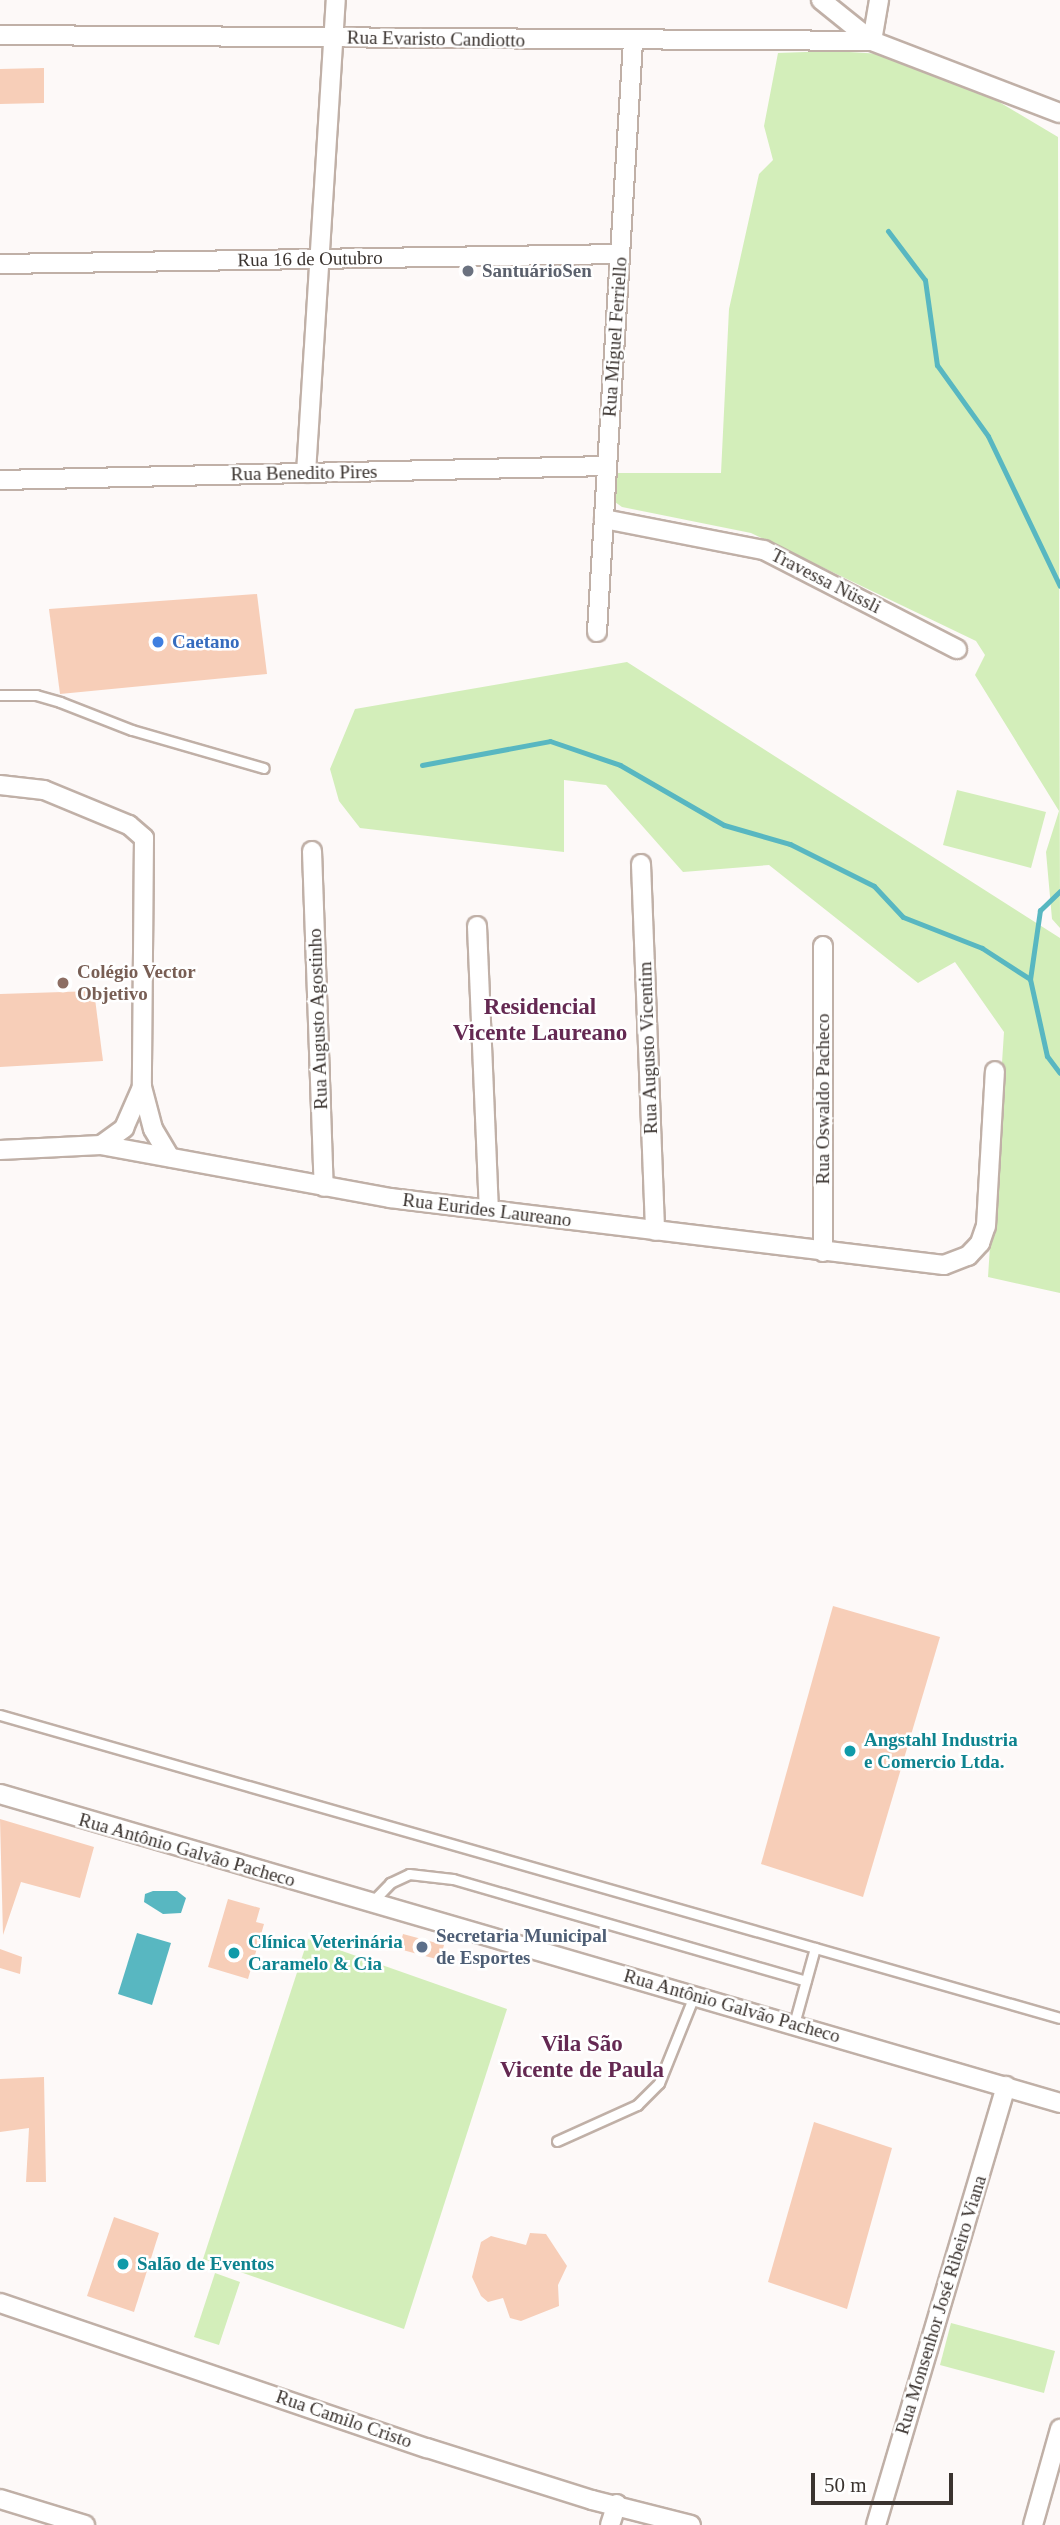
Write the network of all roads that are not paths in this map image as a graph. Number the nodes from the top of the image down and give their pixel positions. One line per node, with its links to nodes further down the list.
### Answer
1 (336, 0): 5 (street)
2 (821, 0): 6 (street)
3 (879, 0): 6 (street)
4 (0, 35): 5 (street, Rua Evaristo Candiotto)
5 (334, 37): 7 (street, Rua Evaristo Candiotto); 10 (street)
6 (872, 41): 7 (street, Rua Evaristo Candiotto); 8 (street)
7 (633, 42): 9 (street, Rua Miguel Ferriello)
8 (1060, 113)
9 (620, 254): 10 (street, Rua 16 de Outubro); 12 (street, Rua Miguel Ferriello)
10 (321, 259): 11 (street, Rua 16 de Outubro); 13 (street)
11 (0, 264)
12 (607, 466): 13 (street, Rua Benedito Pires); 15 (street, Rua Miguel Ferriello)
13 (306, 473): 14 (street, Rua Benedito Pires)
14 (0, 480)
15 (604, 520): 16 (street, Rua Miguel Ferriello); 17 (street, Travessa Nüssli)
16 (597, 632)
17 (957, 649)
18 (0, 695): 19 (lane)
19 (264, 768)
20 (0, 785): 26 (street)
21 (312, 851): 30 (street, Rua Augusto Agostinho)
22 (641, 864): 32 (street, Rua Augusto Vicentim)
23 (477, 926): 31 (street)
24 (823, 946): 33 (street, Rua Oswaldo Pacheco)
25 (995, 1070): 33 (street, Rua Eurides Laureano)
26 (142, 1087): 27 (street); 29 (street)
27 (101, 1145): 28 (street, Rua Eurides Laureano); 29 (street, Rua Eurides Laureano)
28 (0, 1150)
29 (170, 1157): 30 (street, Rua Eurides Laureano)
30 (324, 1188): 31 (street, Rua Eurides Laureano)
31 (489, 1209): 32 (street, Rua Eurides Laureano)
32 (655, 1231): 33 (street, Rua Eurides Laureano)
33 (823, 1252)
34 (0, 1715): 37 (lane)
35 (0, 1794): 36 (street, Rua Antônio Galvão Pacheco)
36 (371, 1903): 38 (lane); 39 (street, Rua Antônio Galvão Pacheco)
37 (815, 1948): 38 (lane); 40 (lane)
38 (806, 1981): 41 (lane)
39 (694, 1996): 41 (street, Rua Antônio Galvão Pacheco); 44 (lane)
40 (1060, 2018)
41 (793, 2024): 42 (street, Rua Antônio Galvão Pacheco)
42 (1006, 2085): 43 (street, Rua Antônio Galvão Pacheco); 52 (street, Rua Monsenhor José Ribeiro Viana)
43 (1060, 2103)
44 (557, 2141)
45 (0, 2303): 48 (street, Rua Camilo Cristo)
46 (1060, 2429): 53 (street)
47 (0, 2498): 49 (street)
48 (617, 2504): 50 (street); 51 (street, Rua Camilo Cristo)
49 (85, 2525)
50 (610, 2525)
51 (691, 2525)
52 (876, 2525)
53 (1032, 2525)

